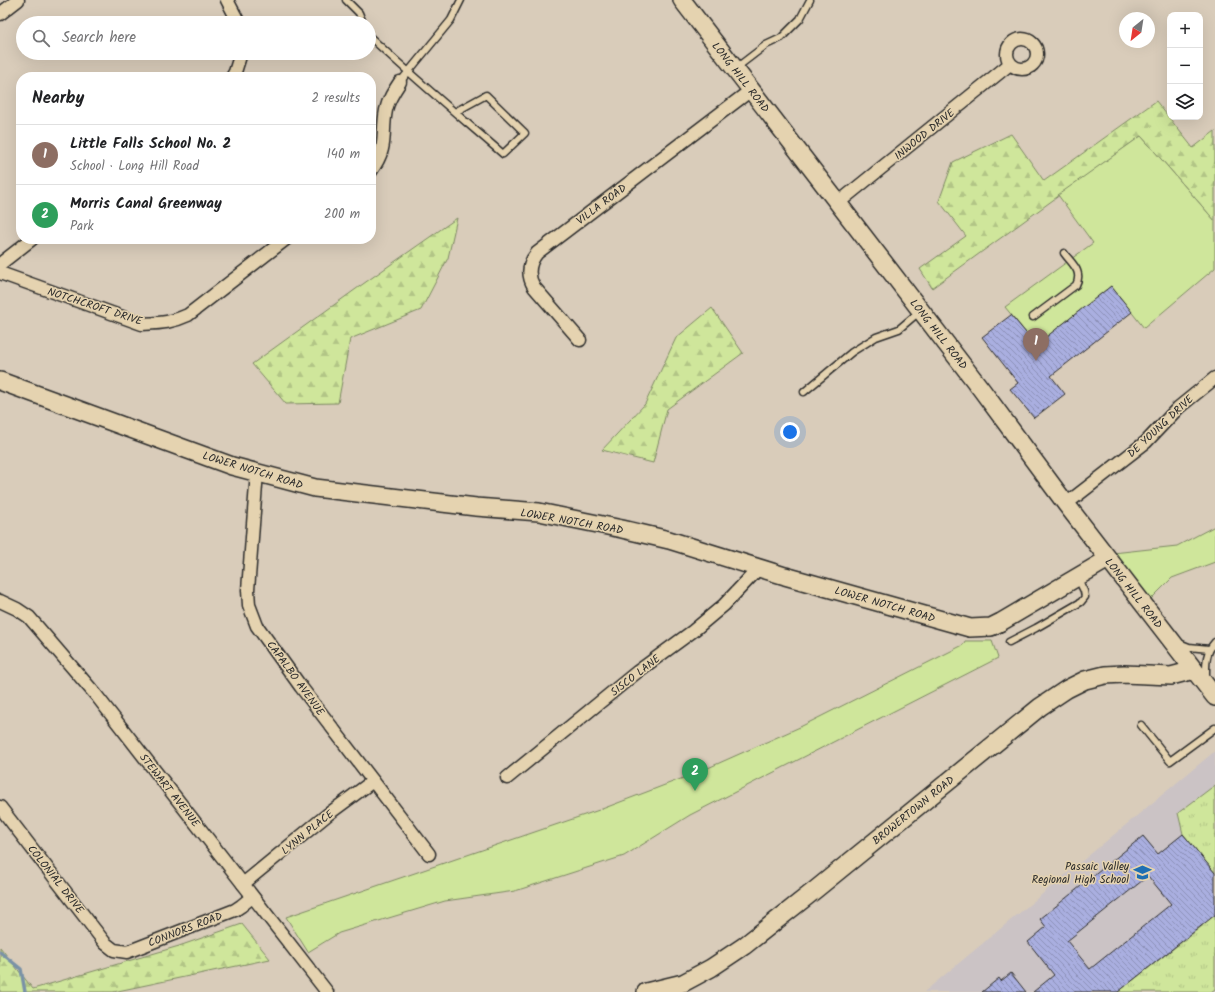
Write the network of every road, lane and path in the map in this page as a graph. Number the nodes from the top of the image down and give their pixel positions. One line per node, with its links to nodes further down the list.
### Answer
1 (18, 0): 7 (street)
2 (227, 0): 8 (street)
3 (346, 0): 9 (lane)
4 (461, 0): 15 (lane)
5 (682, 0): 13 (street, LONG HILL ROAD)
6 (810, 0): 13 (lane)
7 (0, 14)
8 (235, 16)
9 (360, 16)
10 (376, 42): 15 (lane)
11 (239, 60): 14 (street)
12 (1010, 64): 20 (street, INWOOD DRIVE)
13 (735, 69): 17 (street, LONG HILL ROAD)
14 (235, 72)
15 (408, 72): 16 (lane); 18 (lane)
16 (400, 82): 19 (street)
17 (751, 90): 20 (street, LONG HILL ROAD); 28 (street, VILLA ROAD)
18 (454, 112): 18 (lane)
19 (376, 164)
20 (838, 203): 26 (street, LONG HILL ROAD)
21 (26, 244): 24 (street)
22 (280, 244): 25 (street, NOTCHCROFT DRIVE)
23 (1064, 253): 27 (lane)
24 (0, 264)
25 (0, 274)
26 (921, 311): 31 (lane); 33 (street, LONG HILL ROAD)
27 (1033, 317)
28 (580, 340)
29 (1215, 378): 33 (street, DE YOUNG DRIVE)
30 (0, 381): 32 (street, LOWER NOTCH ROAD)
31 (804, 392)
32 (257, 472): 35 (street, LOWER NOTCH ROAD); 47 (street, CAPALBO AVENUE)
33 (1066, 504): 34 (street, LONG HILL ROAD)
34 (1108, 559): 36 (street, LOWER NOTCH ROAD); 38 (street, LONG HILL ROAD)
35 (759, 568): 36 (street, LOWER NOTCH ROAD); 46 (street, SISCO LANE)
36 (1077, 578): 39 (lane)
37 (0, 601): 50 (street, STEWART AVENUE)
38 (1172, 641): 41 (lane); 42 (street, LONG HILL ROAD)
39 (1009, 642)
40 (1215, 642): 41 (lane)
41 (1209, 649): 43 (lane)
42 (1194, 670): 43 (street, LONG HILL ROAD); 54 (street, BROWERTOWN ROAD)
43 (1210, 691)
44 (1141, 725): 45 (lane)
45 (1215, 728)
46 (507, 778)
47 (373, 781): 49 (street, CAPALBO AVENUE); 50 (street, LYNN PLACE)
48 (0, 807): 52 (street, COLONIAL DRIVE)
49 (429, 854)
50 (242, 884): 51 (street, STEWART AVENUE)
51 (252, 897): 52 (street, CONNORS ROAD); 53 (street, STEWART AVENUE)
52 (114, 950)
53 (327, 992)
54 (646, 992)

